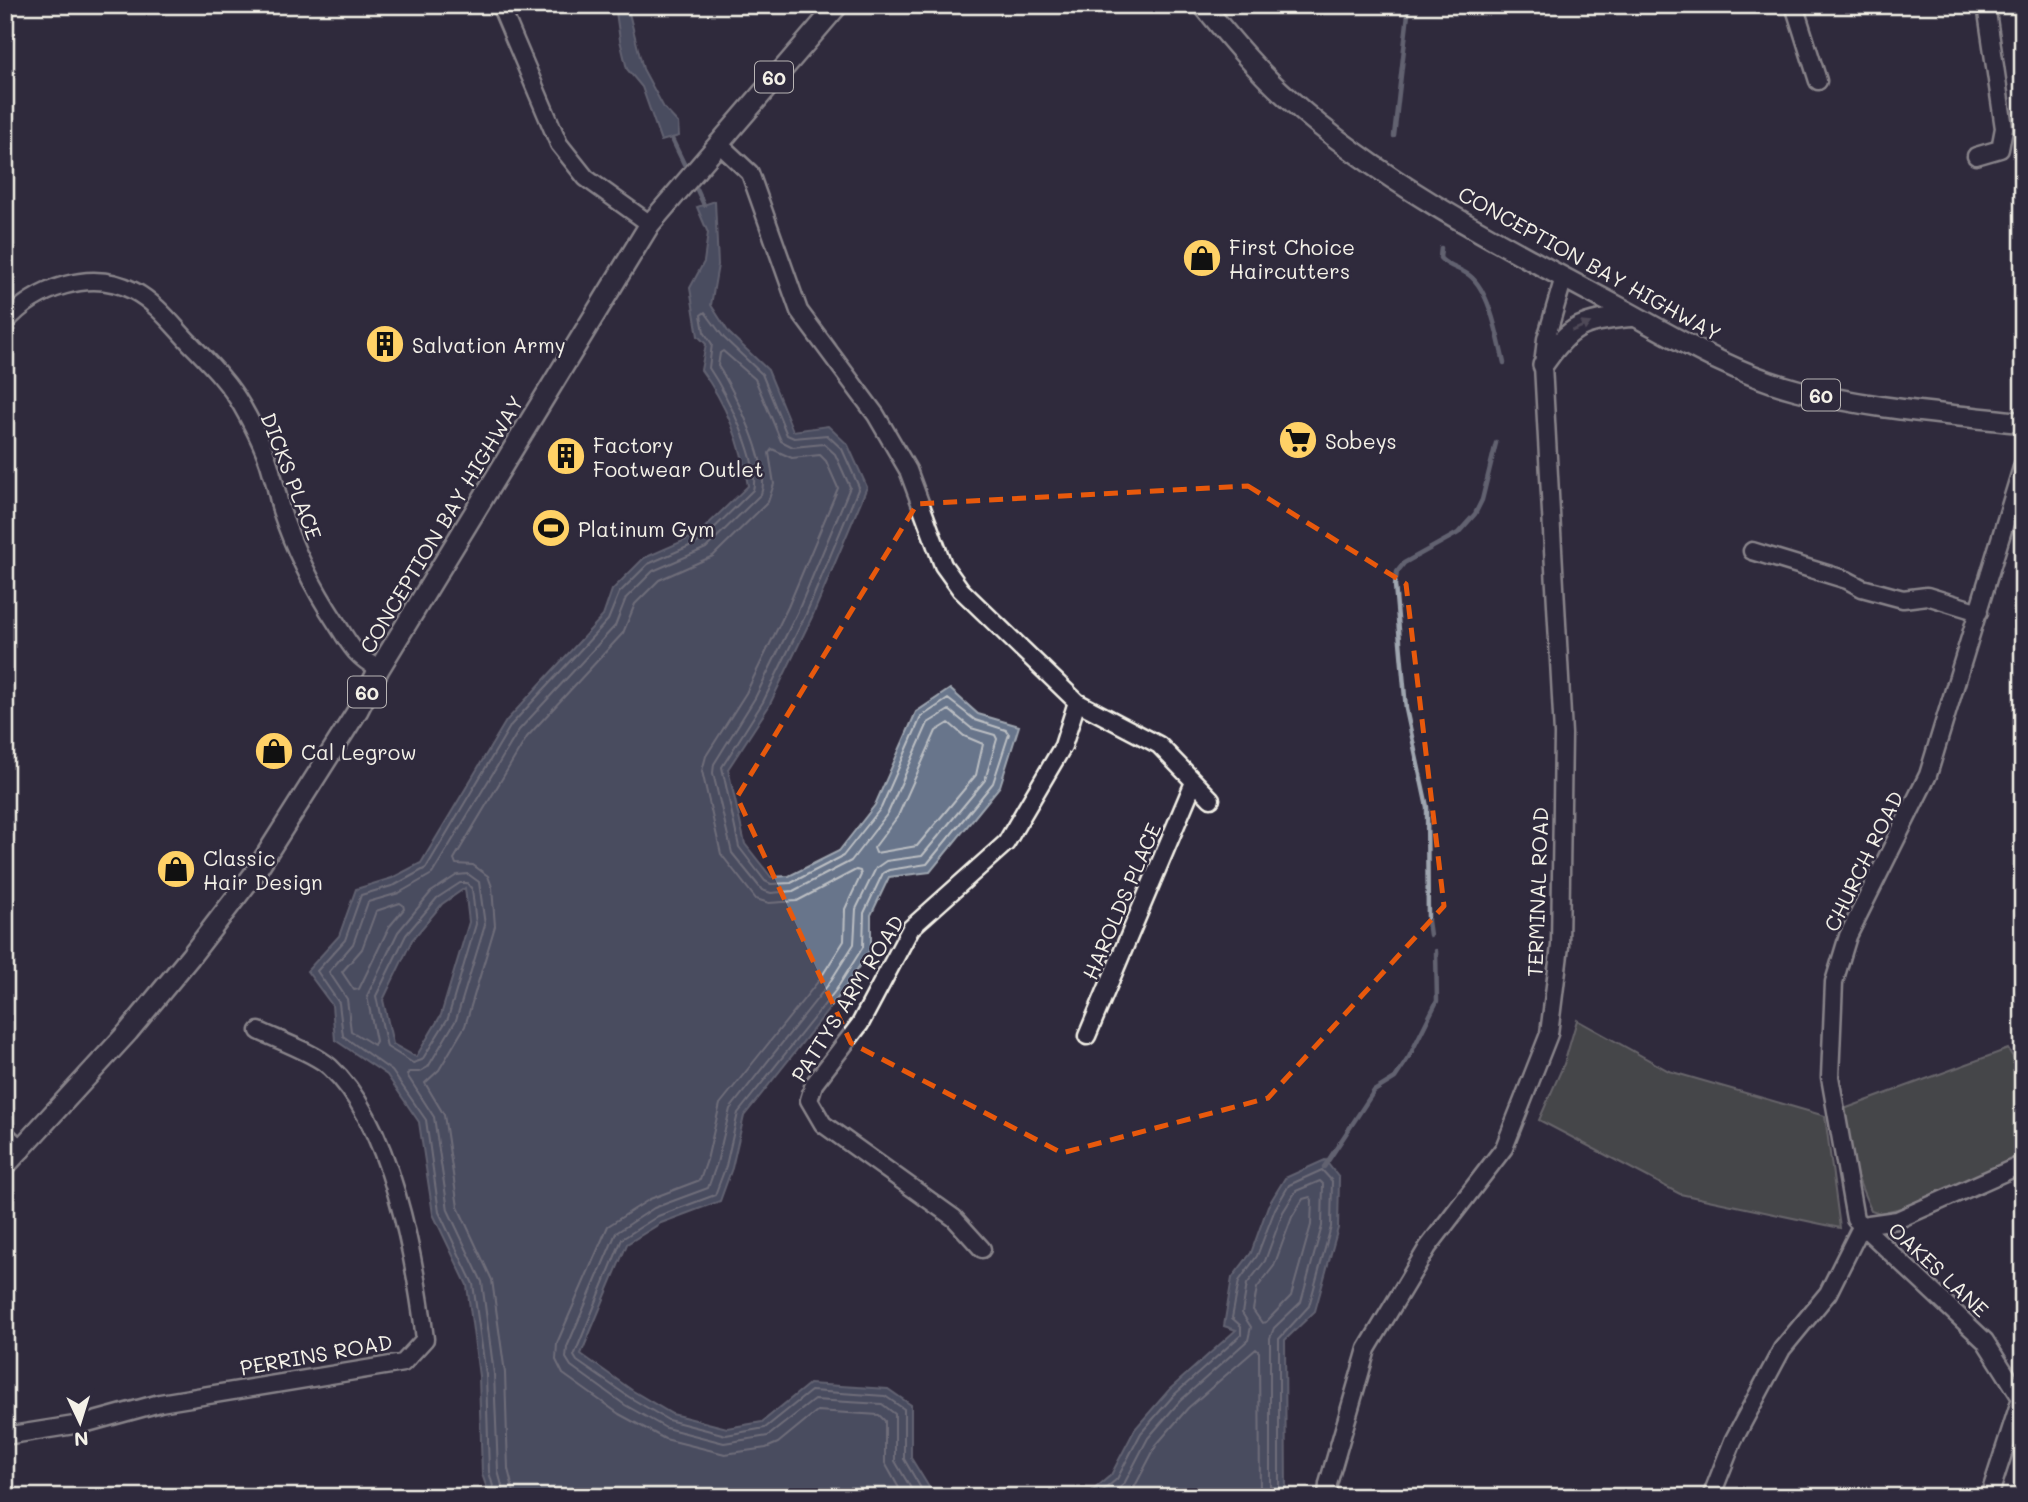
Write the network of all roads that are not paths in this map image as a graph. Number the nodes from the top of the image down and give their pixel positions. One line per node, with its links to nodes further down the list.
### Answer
1 (500, 5): 9 (street)
2 (838, 5): 7 (main road, CONCEPTION BAY HIGHWAY / 60)
3 (1203, 5): 10 (main road, CONCEPTION BAY HIGHWAY / 60)
4 (1794, 5): 6 (street)
5 (1986, 5): 8 (street)
6 (1818, 80)
7 (715, 146): 9 (main road, CONCEPTION BAY HIGHWAY / 60); 19 (street)
8 (1976, 156)
9 (650, 224): 18 (main road, CONCEPTION BAY HIGHWAY / 60)
10 (1564, 277): 11 (main road, CONCEPTION BAY HIGHWAY / 60); 13 (street, TERMINAL ROAD)
11 (1635, 316): 13 (main road, one-way to 11); 14 (main road, CONCEPTION BAY HIGHWAY / 60)
12 (5, 323): 18 (street, DICKS PLACE)
13 (1543, 365): 31 (street, TERMINAL ROAD)
14 (2023, 423)
15 (2023, 464): 17 (street, CHURCH ROAD)
16 (1752, 551): 17 (street)
17 (1979, 612): 28 (street, CHURCH ROAD)
18 (379, 669): 25 (main road, CONCEPTION BAY HIGHWAY / 60)
19 (1077, 702): 20 (street); 29 (street, PATTYS ARM ROAD)
20 (1194, 782): 21 (street); 23 (street, HAROLDS PLACE)
21 (1211, 799)
22 (259, 1031): 30 (street, PERRINS ROAD)
23 (1087, 1036)
24 (5, 1134): 25 (street)
25 (22, 1150): 27 (main road, CONCEPTION BAY HIGHWAY / 60)
26 (2023, 1164): 28 (street)
27 (5, 1166)
28 (1862, 1225): 32 (street); 33 (street, OAKES LANE)
29 (982, 1249)
30 (5, 1436)
31 (1327, 1497)
32 (1711, 1497)
33 (1989, 1497)

